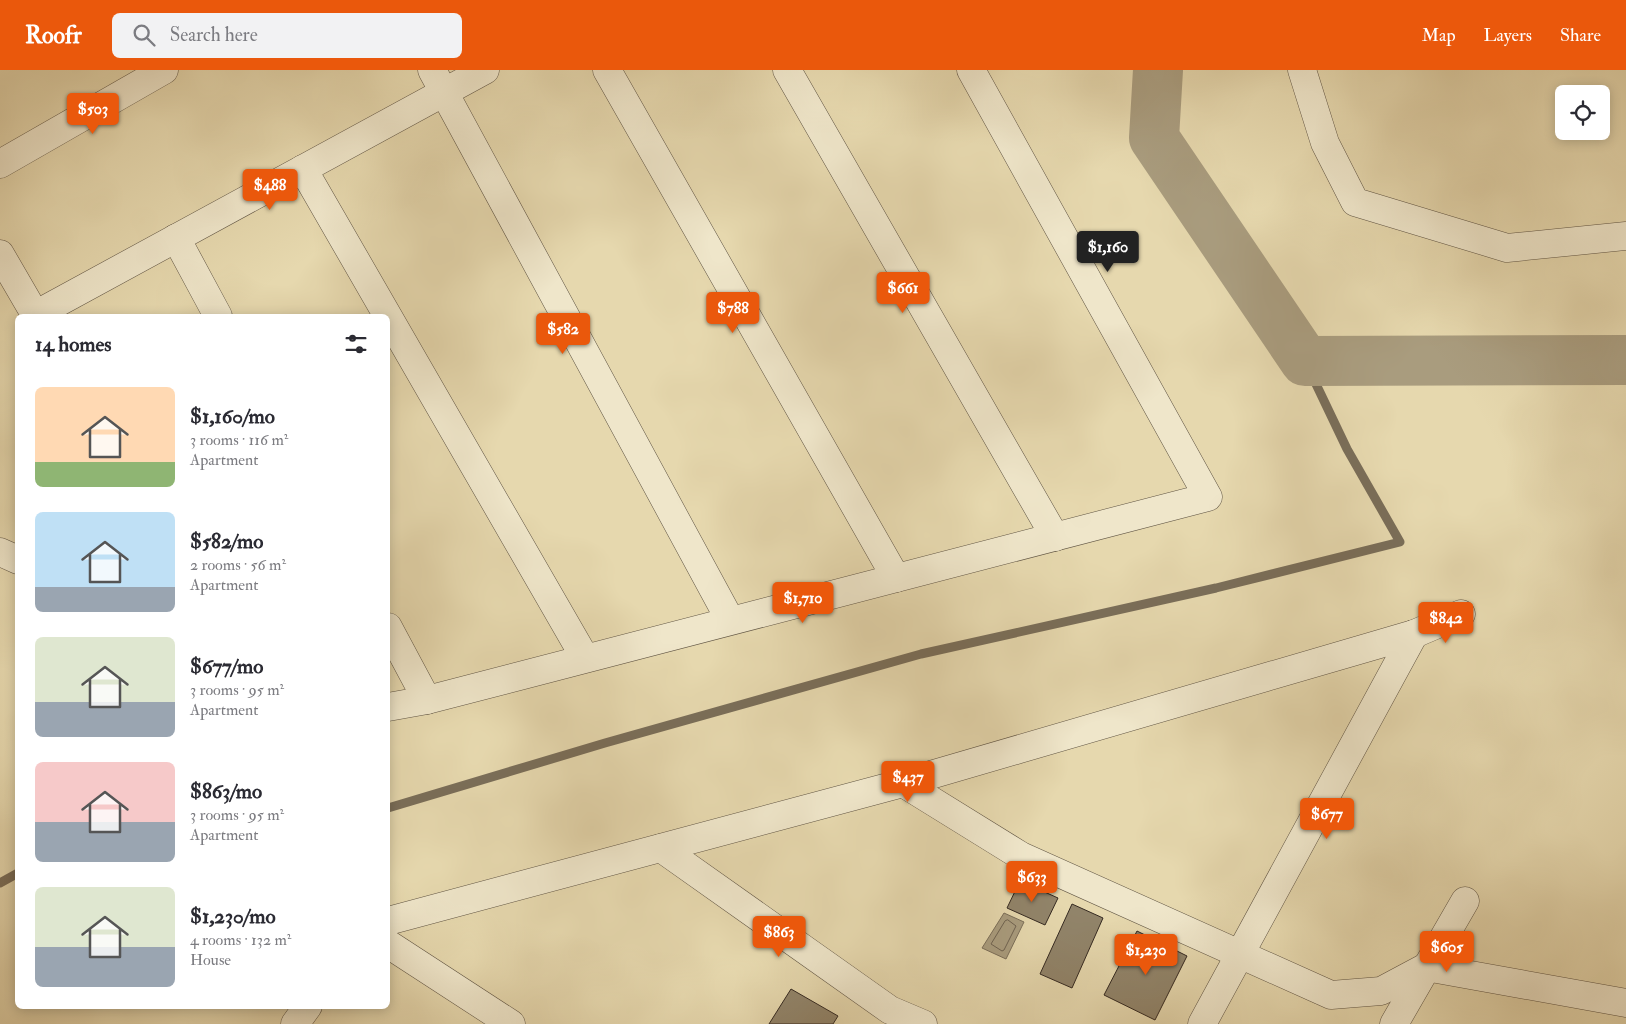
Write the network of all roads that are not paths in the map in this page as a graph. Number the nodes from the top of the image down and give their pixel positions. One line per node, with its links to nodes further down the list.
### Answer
1 (164, 70): 8 (street)
2 (485, 70): 7 (street)
3 (607, 70): 21 (street)
4 (787, 70): 18 (street)
5 (972, 70): 18 (street)
6 (1302, 70): 10 (street)
7 (438, 81): 9 (street); 23 (street)
8 (0, 164)
9 (303, 168): 11 (street); 16 (street)
10 (1626, 236)
11 (176, 238): 14 (street); 15 (street)
12 (0, 254): 13 (street)
13 (34, 314)
14 (37, 314)
15 (217, 314)
16 (387, 314)
17 (390, 319): 26 (street)
18 (1055, 537): 21 (street)
19 (0, 552): 20 (street)
20 (15, 559)
21 (896, 578): 23 (street)
22 (1461, 614): 25 (street)
23 (730, 620): 26 (street)
24 (390, 631): 27 (street)
25 (1414, 634): 29 (street); 34 (street)
26 (585, 658): 27 (street)
27 (427, 700): 28 (street)
28 (390, 707)
29 (903, 783): 30 (street); 34 (street)
30 (660, 848): 32 (street); 40 (street)
31 (1465, 901): 35 (street)
32 (390, 920)
33 (390, 945): 39 (street)
34 (1242, 954): 35 (street); 41 (street)
35 (1426, 967): 36 (street); 42 (street)
36 (1626, 1003)
37 (306, 1009): 38 (street)
38 (295, 1024)
39 (511, 1024)
40 (922, 1024)
41 (1202, 1024)
42 (1394, 1024)

